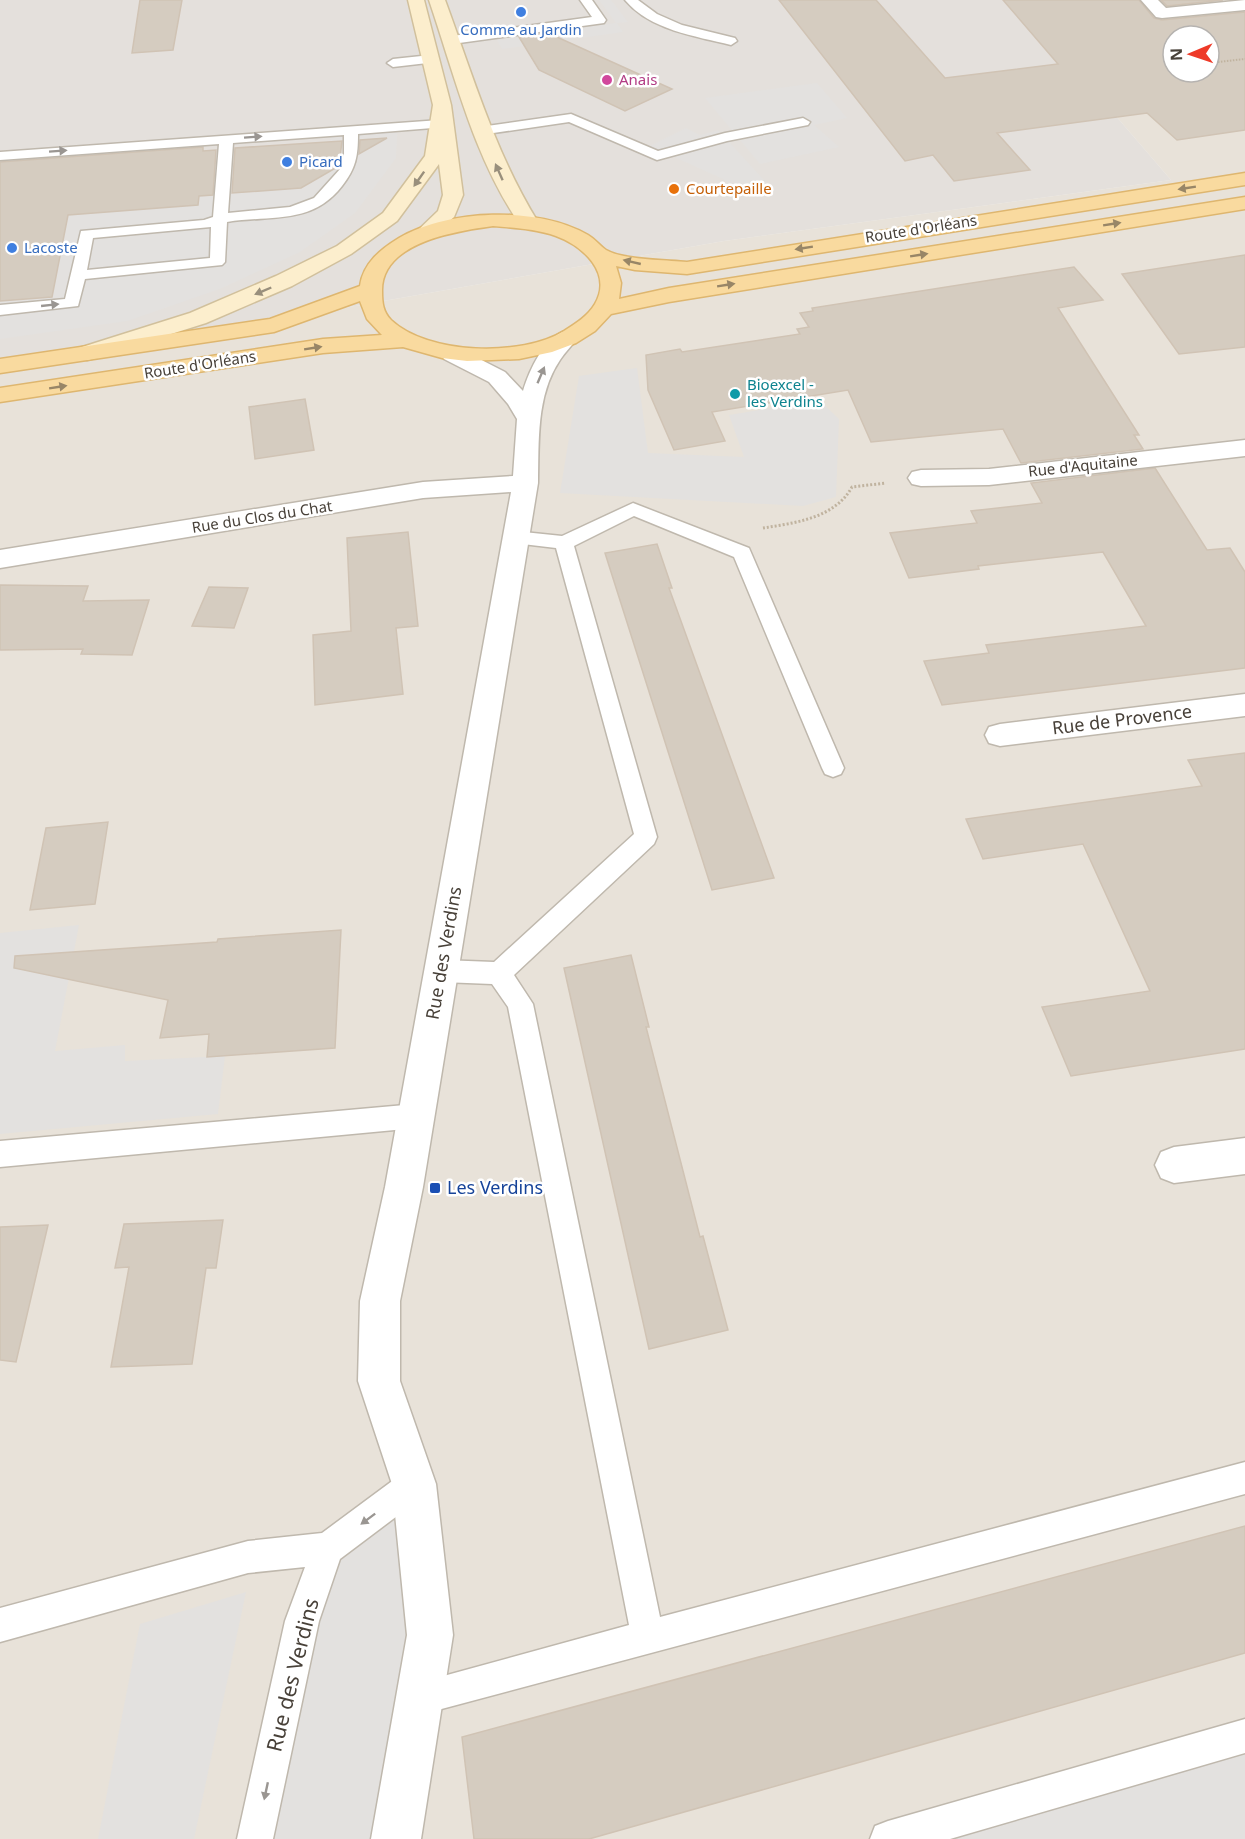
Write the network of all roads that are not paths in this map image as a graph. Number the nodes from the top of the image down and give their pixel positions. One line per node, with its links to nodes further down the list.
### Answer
1 (416, 0): 9 (main road)
2 (437, 0): 7 (main road)
3 (586, 0): 7 (lane)
4 (631, 0): 8 (lane)
5 (1149, 0): 6 (street)
6 (1245, 4)
7 (452, 40): 14 (main road)
8 (731, 41)
9 (431, 59): 10 (lane); 11 (main road)
10 (393, 63)
11 (441, 115): 13 (lane); 21 (main road); 29 (main road, one-way to 29)
12 (803, 122): 14 (lane)
13 (351, 130): 15 (lane, one-way to 13); 19 (lane)
14 (480, 131): 20 (main road, one-way to 14)
15 (226, 139): 16 (lane, one-way to 15); 19 (lane)
16 (0, 156)
17 (1245, 179): 22 (main road, Route d'Orléans, one-way to 22)
18 (1245, 203): 25 (main road, Route d'Orléans, one-way to 18)
19 (221, 217): 23 (lane); 23 (lane)
20 (528, 222): 21 (main road); 22 (main road)
21 (425, 232): 24 (main road)
22 (598, 254): 25 (main road)
23 (78, 275): 26 (lane, one-way to 23)
24 (368, 290): 28 (main road); 29 (main road, Route d'Orléans)
25 (603, 309): 27 (main road)
26 (0, 310)
27 (566, 338): 30 (main road); 33 (street, Rue des Verdins, one-way to 27)
28 (402, 340): 30 (main road); 32 (main road, Route d'Orléans, one-way to 28)
29 (87, 353): 31 (main road, Route d'Orléans)
30 (452, 354): 33 (street)
31 (0, 366)
32 (0, 396)
33 (528, 418): 36 (street, Rue des Verdins)
34 (1245, 449): 35 (street, Rue d'Aquitaine)
35 (921, 478)
36 (525, 483): 37 (street, Rue des Verdins); 39 (street, Rue du Clos du Chat)
37 (514, 537): 38 (lane); 43 (street, Rue des Verdins)
38 (564, 543): 42 (lane); 44 (lane)
39 (0, 560)
40 (1245, 705): 41 (street, Rue de Provence)
41 (1000, 735)
42 (833, 768)
43 (441, 971): 44 (lane); 45 (street, Rue des Verdins)
44 (499, 973): 53 (lane)
45 (416, 1116): 46 (lane); 50 (street, Rue des Verdins)
46 (0, 1154)
47 (1245, 1156): 48 (street)
48 (1174, 1165)
49 (1245, 1478): 53 (lane)
50 (414, 1484): 51 (lane, one-way to 51); 54 (street, Rue des Verdins)
51 (328, 1548): 52 (lane); 56 (lane, Rue des Verdins, one-way to 56)
52 (0, 1624)
53 (648, 1637): 54 (lane)
54 (419, 1698): 57 (street, Rue des Verdins)
55 (1245, 1736): 58 (lane)
56 (255, 1839)
57 (396, 1839)
58 (888, 1839)

